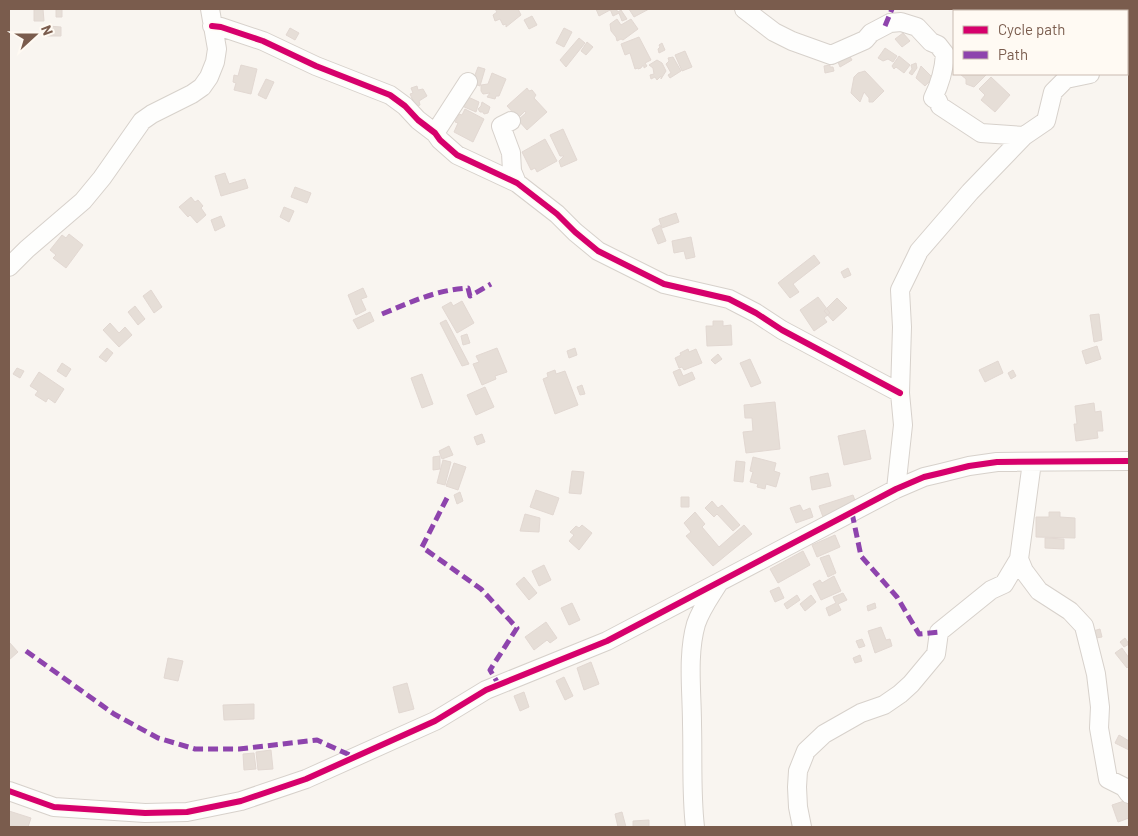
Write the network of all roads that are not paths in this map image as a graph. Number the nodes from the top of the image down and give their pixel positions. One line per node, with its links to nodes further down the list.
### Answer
1 (744, 9): 10 (street)
2 (211, 17): 3 (street); 4 (street)
3 (236, 32): 4 (street); 9 (street)
4 (217, 49): 12 (street)
5 (1083, 75): 6 (street)
6 (1068, 77): 10 (street)
7 (468, 82): 9 (street)
8 (511, 121): 11 (street)
9 (435, 133): 11 (street)
10 (1024, 136): 13 (street)
11 (517, 182): 13 (street)
12 (9, 267)
13 (900, 393): 16 (street)
14 (1129, 461): 15 (street)
15 (1032, 462): 16 (street); 17 (street)
16 (896, 489): 18 (street)
17 (1019, 559): 20 (street); 22 (street)
18 (718, 583): 19 (street); 21 (street)
19 (9, 791)
20 (1129, 794)
21 (695, 827)
22 (802, 827)

